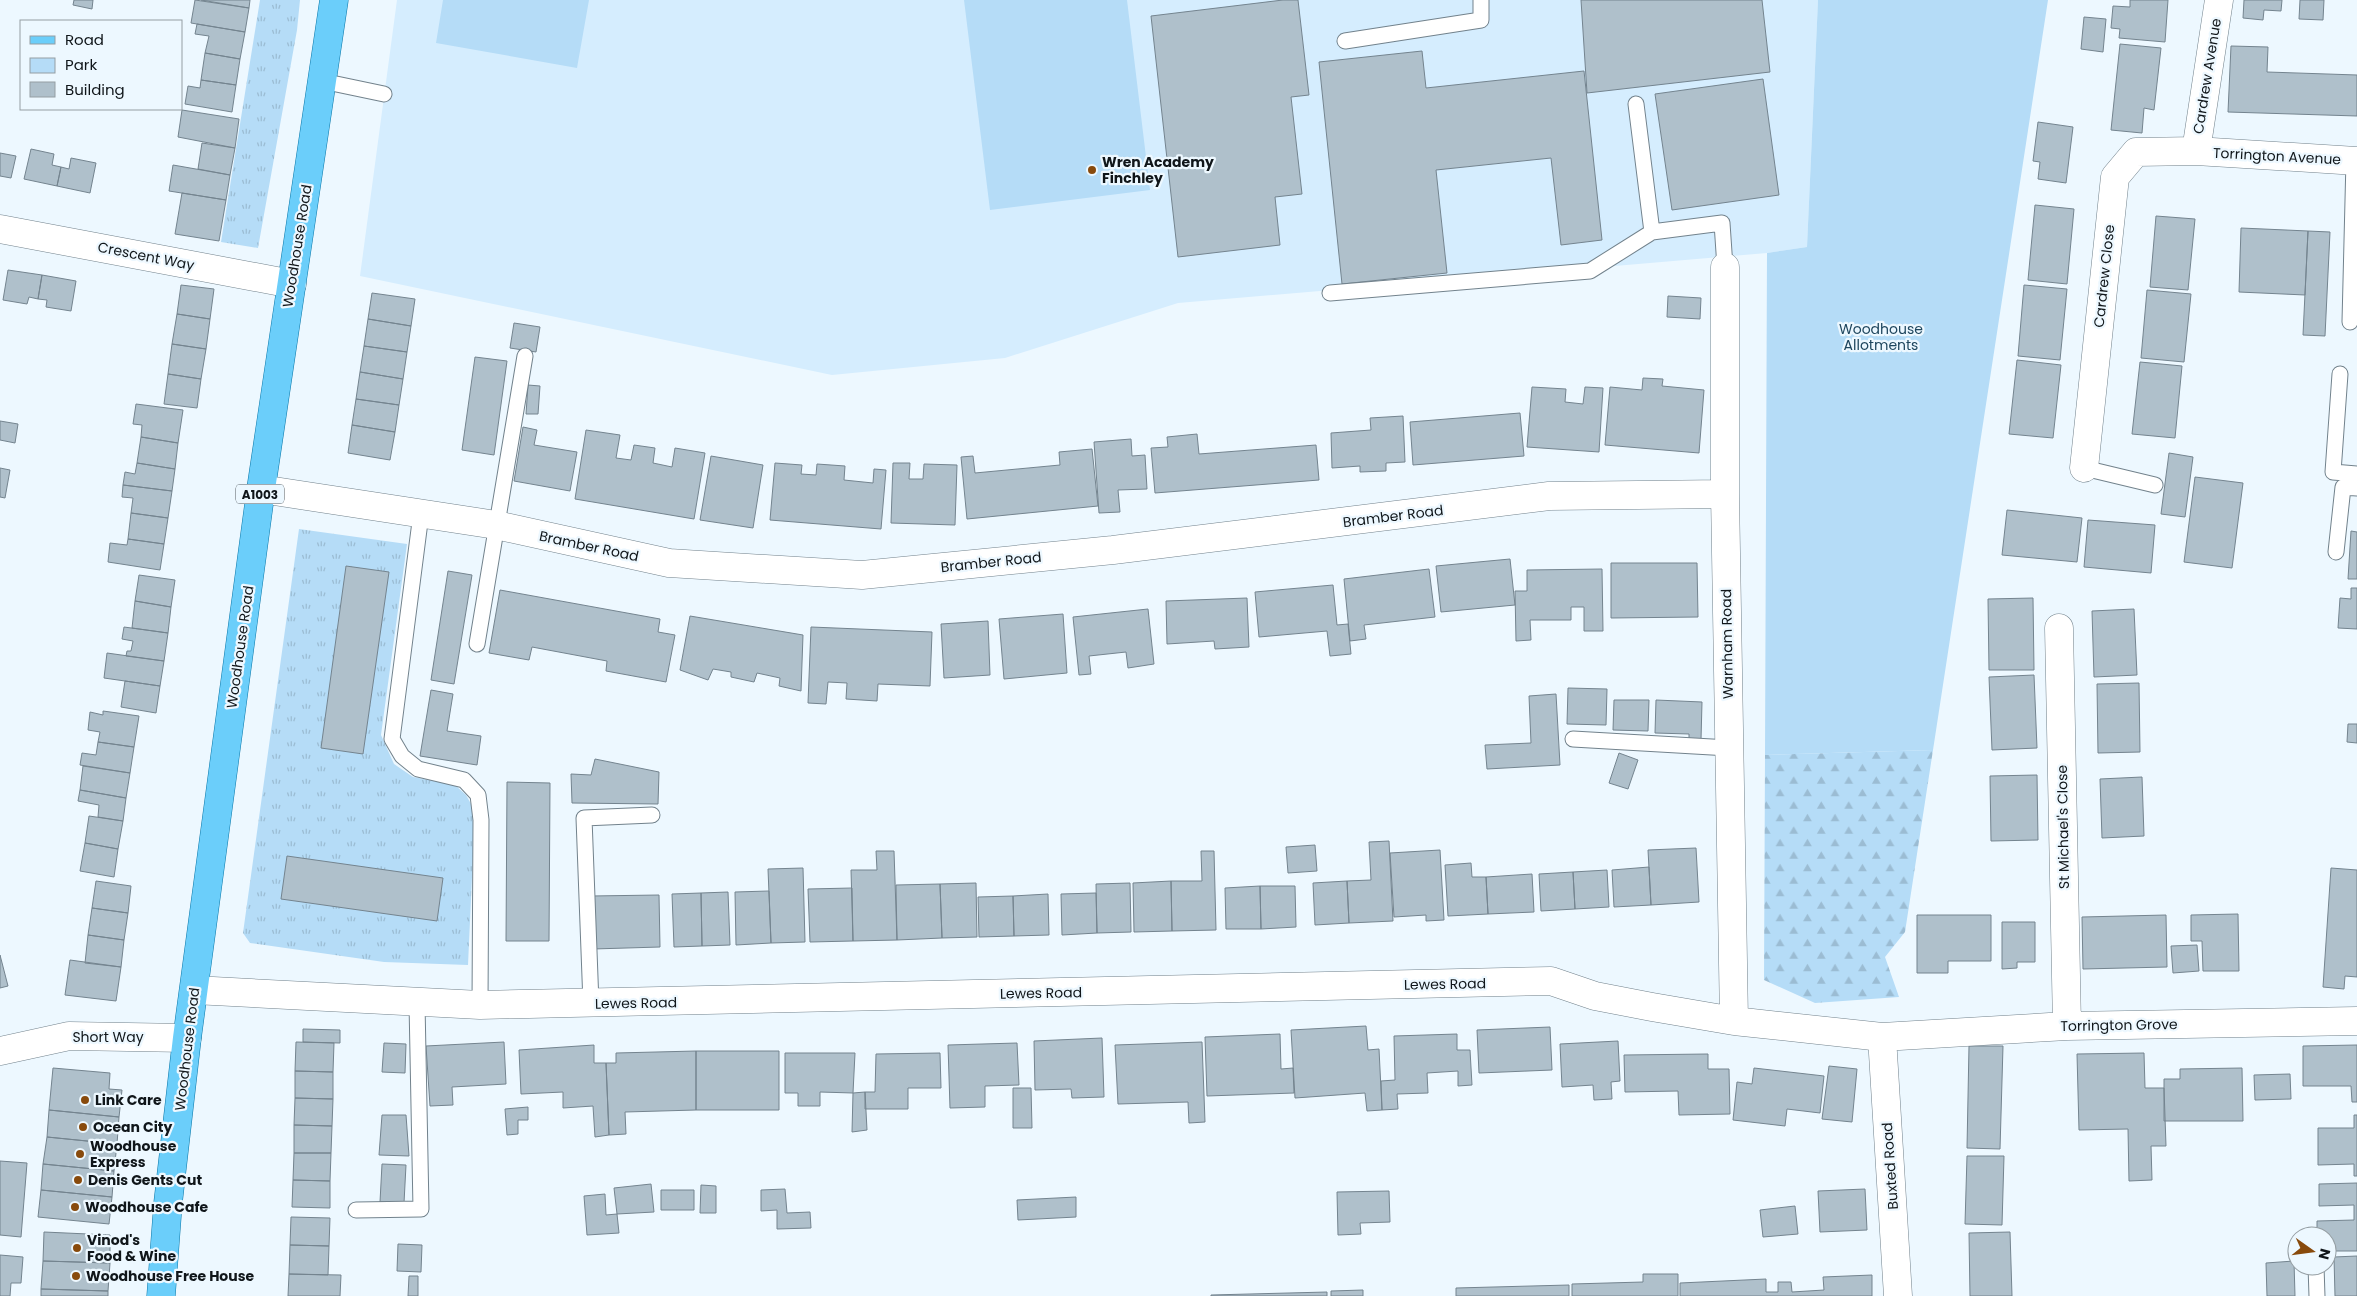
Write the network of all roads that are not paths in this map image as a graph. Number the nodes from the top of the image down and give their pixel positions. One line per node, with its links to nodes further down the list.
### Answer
1 (334, 0): 5 (main road, Woodhouse Road / A1003)
2 (1481, 0): 4 (lane)
3 (2219, 0): 8 (street, Cardrew Avenue)
4 (1345, 41)
5 (322, 81): 6 (lane); 13 (main road, Woodhouse Road / A1003)
6 (384, 94)
7 (1636, 104): 11 (lane)
8 (2196, 151): 9 (street, Torrington Avenue); 18 (street, Cardrew Close)
9 (2355, 160): 15 (lane)
10 (0, 229): 13 (street, Crescent Way)
11 (1652, 232): 12 (lane); 14 (lane)
12 (1724, 267): 23 (street, Warnham Road)
13 (292, 284): 22 (main road, Woodhouse Road / A1003)
14 (1330, 293)
15 (2350, 322)
16 (524, 356): 25 (lane)
17 (2340, 374): 19 (lane)
18 (2084, 468): 20 (lane)
19 (2357, 474)
20 (2155, 485)
21 (2357, 488): 26 (lane)
22 (261, 489): 24 (street, Bramber Road); 32 (main road, Woodhouse Road / A1003)
23 (1725, 494): 25 (street, Bramber Road); 30 (street, Warnham Road)
24 (421, 514): 25 (street, Bramber Road); 35 (lane)
25 (496, 525): 28 (lane)
26 (2336, 552)
27 (2059, 628): 38 (street, St Michael's Close)
28 (477, 644)
29 (1573, 740): 30 (lane)
30 (1729, 748): 36 (street, Warnham Road)
31 (652, 815): 34 (lane)
32 (194, 990): 33 (street, Lewes Road); 40 (main road, Woodhouse Road / A1003)
33 (417, 1003): 35 (street, Lewes Road); 42 (lane)
34 (591, 1004): 35 (street, Lewes Road); 36 (street, Lewes Road)
35 (480, 1005)
36 (1734, 1021): 39 (street, Lewes Road)
37 (2357, 1021): 38 (street, Torrington Grove)
38 (2067, 1026): 39 (street, Torrington Grove)
39 (1882, 1037): 45 (street, Buxted Road)
40 (187, 1038): 41 (street, Short Way); 44 (main road, Woodhouse Road / A1003)
41 (0, 1051)
42 (356, 1210)
43 (2316, 1276): 46 (lane)
44 (161, 1296)
45 (1898, 1296)
46 (2317, 1296)

